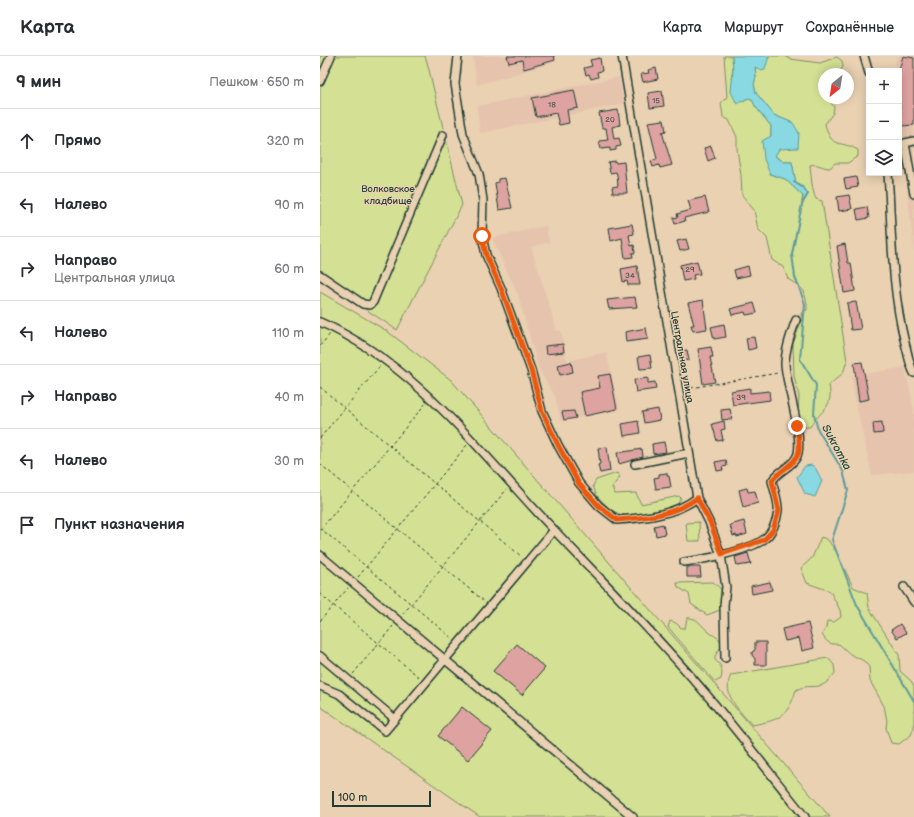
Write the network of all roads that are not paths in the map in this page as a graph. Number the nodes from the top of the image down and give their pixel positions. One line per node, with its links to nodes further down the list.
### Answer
1 (331, 56): 6 (street)
2 (458, 56): 17 (street)
3 (622, 56): 15 (street, Центральная улица)
4 (864, 56): 5 (street)
5 (868, 68)
6 (320, 81)
7 (443, 135): 11 (street)
8 (914, 141): 10 (street)
9 (888, 176): 14 (street)
10 (914, 194)
11 (320, 275)
12 (796, 320): 19 (street)
13 (320, 322): 18 (street)
14 (914, 373)
15 (689, 454): 16 (street); 17 (street, Центральная улица)
16 (635, 464)
17 (697, 498): 19 (street, Центральная улица)
18 (554, 530): 26 (street); 30 (street)
19 (722, 554): 21 (street); 25 (street, Центральная улица)
20 (320, 556): 26 (street)
21 (684, 562)
22 (904, 588): 23 (street)
23 (914, 602)
24 (320, 656): 28 (street)
25 (725, 658)
26 (444, 660): 28 (street); 29 (street)
27 (320, 686): 28 (street)
28 (395, 719)
29 (633, 817)
30 (805, 817)

